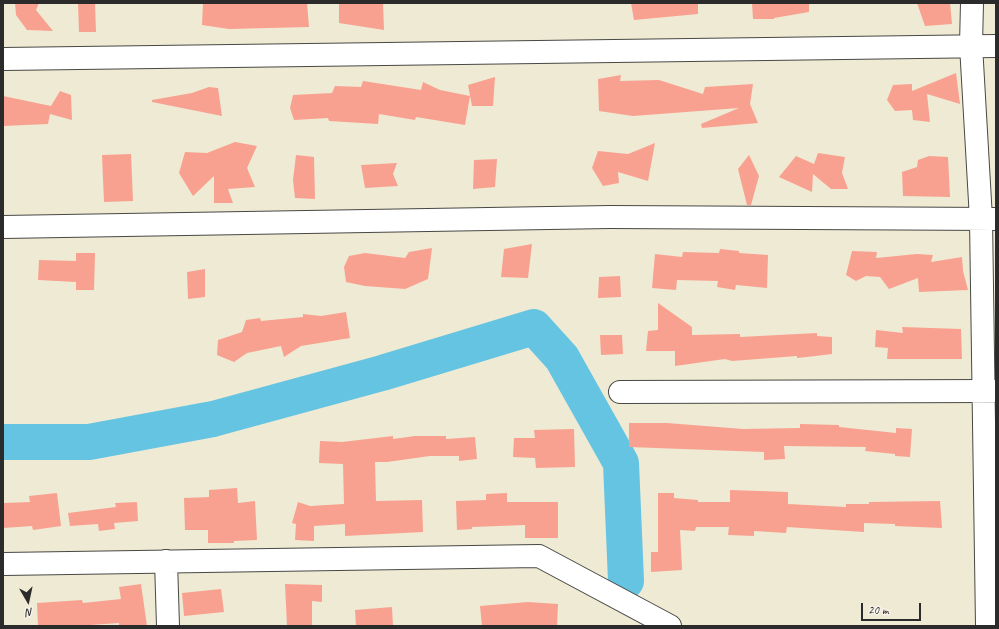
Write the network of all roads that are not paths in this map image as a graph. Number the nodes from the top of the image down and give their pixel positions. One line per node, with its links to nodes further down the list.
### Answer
1 (972, 3): 2 (street)
2 (971, 45): 3 (street); 4 (street); 5 (street)
3 (996, 46)
4 (3, 59)
5 (988, 219): 6 (street); 8 (street)
6 (3, 227)
7 (620, 392): 8 (street)
8 (990, 392): 13 (street)
9 (166, 561): 10 (street); 11 (street); 12 (street)
10 (3, 564)
11 (168, 626)
12 (670, 626)
13 (986, 626)

